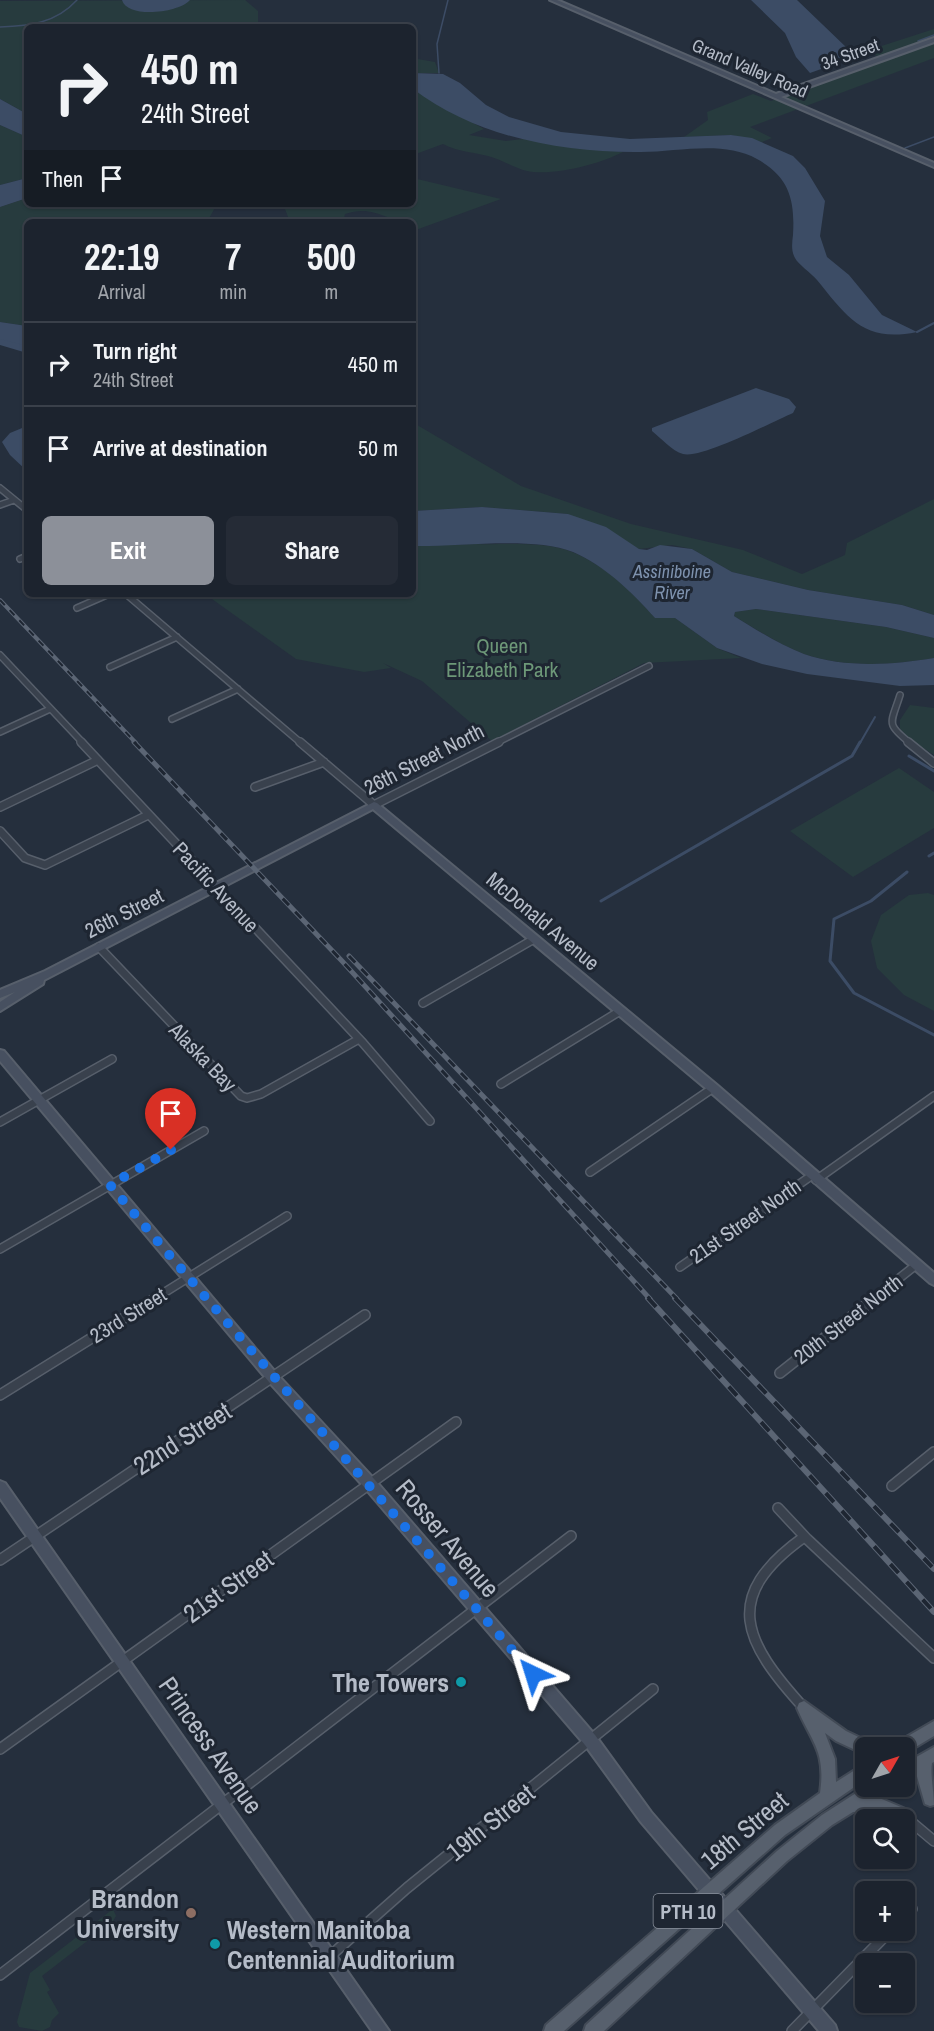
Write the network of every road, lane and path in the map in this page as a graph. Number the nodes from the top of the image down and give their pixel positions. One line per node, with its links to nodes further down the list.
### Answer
1 (554, 0): 3 (street, Grand Valley Road)
2 (934, 40): 3 (street, 34 Street)
3 (777, 96): 4 (street, Grand Valley Road)
4 (934, 165)
5 (0, 488): 6 (street)
6 (14, 500): 7 (street); 8 (street)
7 (0, 505)
8 (24, 508)
9 (24, 557): 10 (street)
10 (20, 559)
11 (103, 597): 13 (street)
12 (130, 597): 14 (street, McDonald Avenue)
13 (77, 608)
14 (177, 637): 17 (street); 18 (street, McDonald Avenue)
15 (1, 658): 20 (street, Pacific Avenue)
16 (649, 666): 27 (street, 26th Street North)
17 (110, 667)
18 (238, 688): 21 (street); 24 (street, McDonald Avenue)
19 (900, 695): 25 (street)
20 (50, 710): 22 (street); 23 (street, Pacific Avenue)
21 (171, 719)
22 (0, 732)
23 (98, 760): 28 (street); 29 (street, Pacific Avenue)
24 (324, 762): 26 (street); 27 (street, McDonald Avenue)
25 (934, 763)
26 (255, 787)
27 (374, 805): 31 (street, 26th Street North); 32 (street, McDonald Avenue)
28 (0, 807)
29 (148, 815): 30 (street); 31 (street, Pacific Avenue)
30 (0, 831)
31 (216, 886): 33 (street, 26th Street); 39 (street, Pacific Avenue)
32 (534, 939): 36 (street); 38 (street, McDonald Avenue)
33 (99, 947): 34 (street, 26th Street); 39 (street, Alaska Bay)
34 (49, 974): 35 (street, 26th Street); 37 (street, 26th Street)
35 (0, 994)
36 (423, 1003)
37 (0, 1007)
38 (620, 1011): 42 (street); 43 (street, McDonald Avenue)
39 (359, 1039): 46 (street, Pacific Avenue)
40 (0, 1054): 45 (street, Rosser Avenue)
41 (112, 1059): 45 (street)
42 (501, 1084)
43 (713, 1089): 49 (street); 50 (street, McDonald Avenue)
44 (934, 1096): 50 (street, 21st Street North)
45 (37, 1100): 47 (street); 51 (street, Rosser Avenue)
46 (430, 1121)
47 (0, 1122)
48 (204, 1131): 51 (street)
49 (590, 1172)
50 (814, 1178): 54 (street, McDonald Avenue); 55 (street, 21st Street North)
51 (110, 1185): 53 (street); 56 (street, Rosser Avenue)
52 (287, 1216): 56 (street, 23rd Street)
53 (0, 1249)
54 (916, 1265): 57 (street, McDonald Avenue); 59 (street, 20th Street North)
55 (680, 1267)
56 (188, 1277): 60 (street, Rosser Avenue); 61 (street, 23rd Street)
57 (934, 1280)
58 (365, 1315): 60 (street, 22nd Street)
59 (780, 1373)
60 (273, 1378): 64 (street, Rosser Avenue); 69 (street, 22nd Street)
61 (0, 1395)
62 (456, 1422): 64 (street, 21st Street)
63 (934, 1452): 65 (street)
64 (370, 1484): 72 (street, Rosser Avenue); 74 (street, 21st Street)
65 (892, 1486)
66 (0, 1487): 69 (street, Princess Avenue)
67 (778, 1508): 70 (street)
68 (571, 1536): 72 (street)
69 (35, 1537): 71 (street, 22nd Street); 74 (street, Princess Avenue)
70 (804, 1537): 73 (street); 76 (street)
71 (0, 1560)
72 (476, 1608): 78 (street, Rosser Avenue); 88 (street)
73 (934, 1658)
74 (124, 1660): 81 (street, 21st Street); 88 (street, Princess Avenue)
75 (653, 1689): 78 (street, 19th Street)
76 (804, 1708): 80 (main road); 85 (main road)
77 (934, 1728): 79 (main road)
78 (590, 1740): 93 (street, Rosser Avenue); 96 (street, 19th Street)
79 (915, 1740)
80 (855, 1743)
81 (0, 1749)
82 (930, 1756): 83 (main road); 87 (main road)
83 (915, 1765)
84 (855, 1777): 85 (main road, 18th Street / PTH 10)
85 (827, 1795): 93 (main road, 18th Street / PTH 10)
86 (864, 1797): 89 (main road, 18th Street / PTH 10)
87 (932, 1803)
88 (223, 1804): 96 (street, Princess Avenue); 97 (street)
89 (850, 1806): 90 (main road); 94 (main road, 18th Street / PTH 10)
90 (889, 1809)
91 (915, 1825): 92 (street)
92 (934, 1840)
93 (709, 1891): 94 (street, Rosser Avenue); 100 (main road, 18th Street / PTH 10)
94 (724, 1909): 98 (street, Rosser Avenue); 101 (main road, 18th Street / PTH 10)
95 (880, 1941): 98 (street)
96 (329, 1956): 99 (street, Princess Avenue)
97 (0, 1975)
98 (812, 2011): 102 (street); 103 (street, Rosser Avenue)
99 (381, 2031)
100 (552, 2031)
101 (592, 2031)
102 (792, 2031)
103 (829, 2031)

